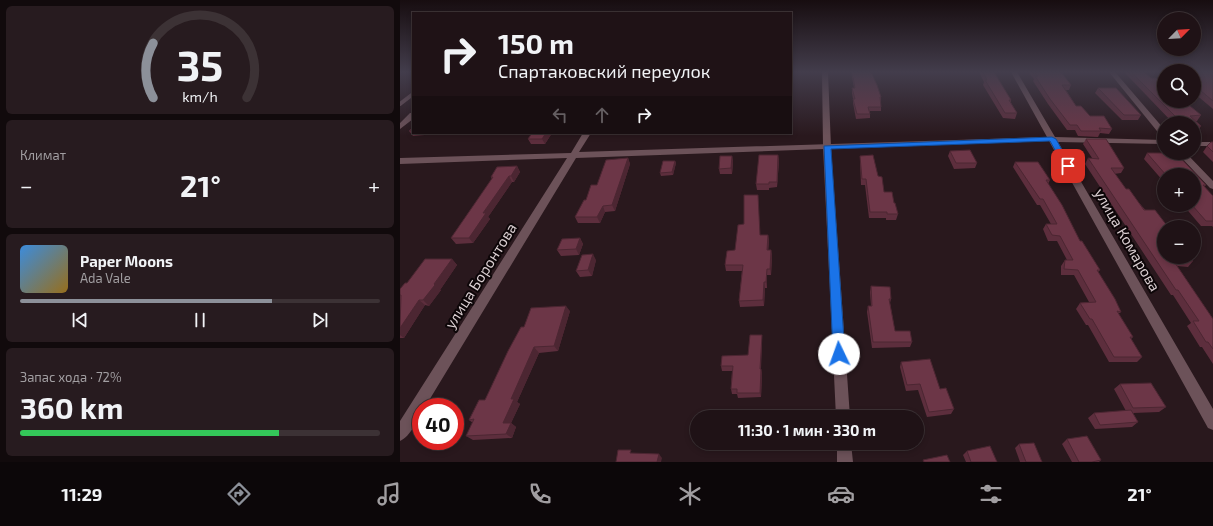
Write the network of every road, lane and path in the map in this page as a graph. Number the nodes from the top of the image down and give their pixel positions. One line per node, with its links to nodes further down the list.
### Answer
1 (826, 94): 14 (street)
2 (1026, 94): 10 (street, улица Комарова)
3 (1130, 94): 7 (street)
4 (412, 95): 5 (lane)
5 (400, 104)
6 (412, 117): 8 (street)
7 (1157, 126)
8 (400, 127)
9 (586, 134): 15 (street, улица Боронтова)
10 (1052, 139): 11 (street); 14 (street); 20 (street, улица Комарова)
11 (1157, 142)
12 (1201, 144): 13 (street)
13 (1213, 144)
14 (827, 147): 15 (street); 19 (street)
15 (573, 156): 17 (street); 21 (street, улица Боронтова)
16 (1188, 160): 18 (street)
17 (400, 161)
18 (1213, 186)
19 (843, 410)
20 (1213, 423)
21 (400, 434)
22 (844, 450): 23 (street)
23 (845, 462)

